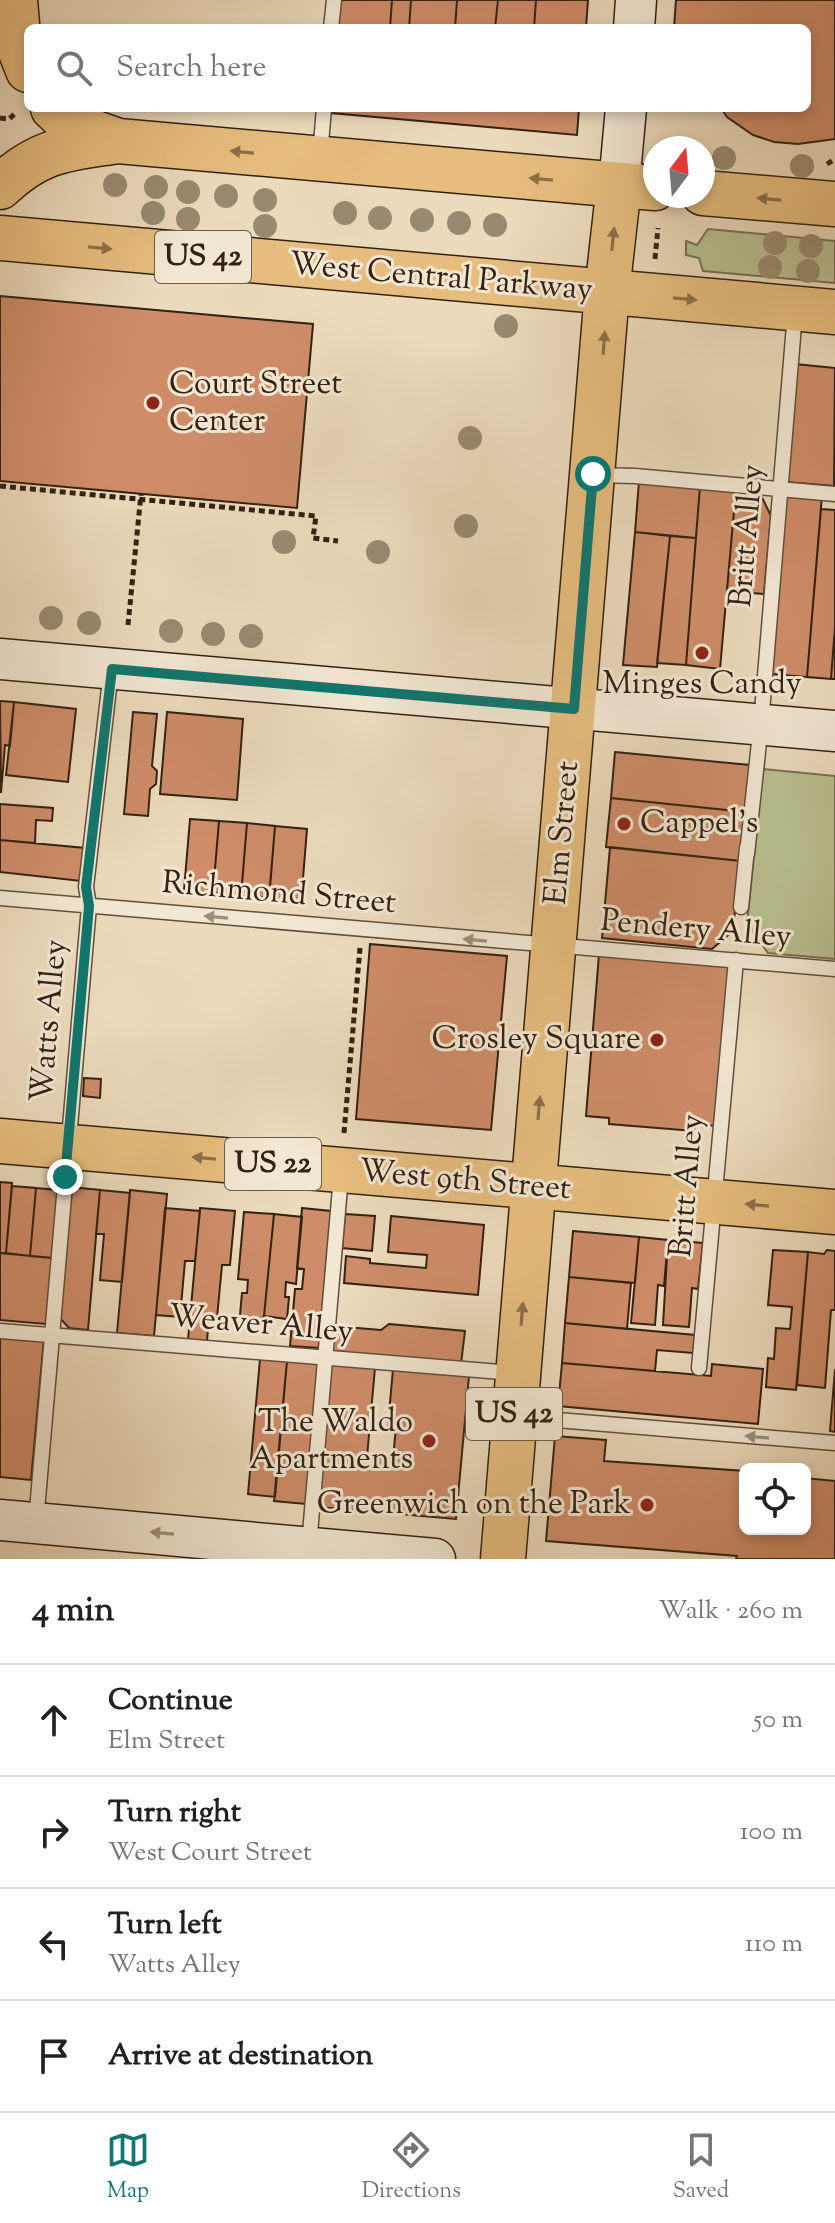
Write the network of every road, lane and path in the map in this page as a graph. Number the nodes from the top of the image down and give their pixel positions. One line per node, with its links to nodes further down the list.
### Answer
1 (15, 0): 6 (main road)
2 (334, 0): 4 (lane)
3 (636, 0): 5 (street)
4 (331, 24)
5 (634, 24)
6 (24, 98)
7 (24, 109): 12 (path)
8 (28, 112): 14 (main road)
9 (36, 112): 13 (main road)
10 (324, 112): 15 (lane)
11 (627, 112): 20 (street, Elm Street)
12 (0, 118)
13 (118, 141): 14 (main road); 15 (main road, one-way to 13)
14 (54, 151): 18 (main road)
15 (320, 159): 21 (main road, one-way to 15)
16 (835, 159): 17 (path)
17 (831, 184): 19 (main road, one-way to 19)
18 (0, 187)
19 (715, 192)
20 (643, 196)
21 (643, 201)
22 (643, 203): 26 (main road, Elm Street, one-way to 22)
23 (645, 208): 25 (path)
24 (0, 238): 26 (main road, West Central Parkway / US 42, one-way to 26)
25 (655, 264)
26 (607, 292): 27 (main road, West Central Parkway / US 42, one-way to 27); 28 (main road, Elm Street / US 42, one-way to 26)
27 (815, 311): 30 (lane, Britt Alley)
28 (593, 474): 30 (lane); 37 (main road, Elm Street / US 42)
29 (0, 486): 32 (path)
30 (779, 489): 31 (lane); 38 (lane, Britt Alley)
31 (835, 494)
32 (140, 497): 33 (path); 34 (path)
33 (338, 541)
34 (128, 625)
35 (0, 659): 36 (street)
36 (112, 669): 37 (street); 41 (lane, Watts Alley)
37 (574, 709): 38 (street); 44 (main road, Elm Street / US 42)
38 (761, 724): 39 (street); 42 (lane, Britt Alley)
39 (835, 731)
40 (0, 898): 41 (lane, Richmond Street)
41 (89, 906): 43 (lane, Richmond Street, one-way to 41); 48 (lane, Watts Alley)
42 (741, 907)
43 (362, 930): 44 (lane, Richmond Street, one-way to 43); 49 (path)
44 (553, 947): 45 (lane, Pendery Alley); 50 (main road, Elm Street / US 42, one-way to 44)
45 (736, 960): 46 (lane, Pendery Alley); 51 (lane, Britt Alley)
46 (835, 969)
47 (0, 1141): 48 (main road, West 9th Street / US 22)
48 (67, 1147): 49 (main road, West 9th Street / US 22, one-way to 48); 54 (lane, Watts Alley)
49 (342, 1170): 50 (main road, West 9th Street / US 22); 55 (lane)
50 (532, 1186): 51 (main road, West 9th Street / US 22); 57 (main road, Elm Street / US 42, one-way to 50)
51 (714, 1202): 52 (main road, West 9th Street / US 22, one-way to 51); 56 (lane, Britt Alley)
52 (835, 1212)
53 (0, 1331): 54 (lane, Weaver Alley)
54 (50, 1336): 55 (lane, Weaver Alley); 59 (lane, Watts Alley)
55 (325, 1359): 57 (lane, Weaver Alley); 60 (lane)
56 (699, 1368)
57 (515, 1395): 58 (lane, Weaver Alley, one-way to 57); 62 (main road, Elm Street / US 42)
58 (835, 1443)
59 (18, 1521): 60 (street, one-way to 59)
60 (309, 1546): 61 (street)
61 (435, 1559)
62 (503, 1559)

